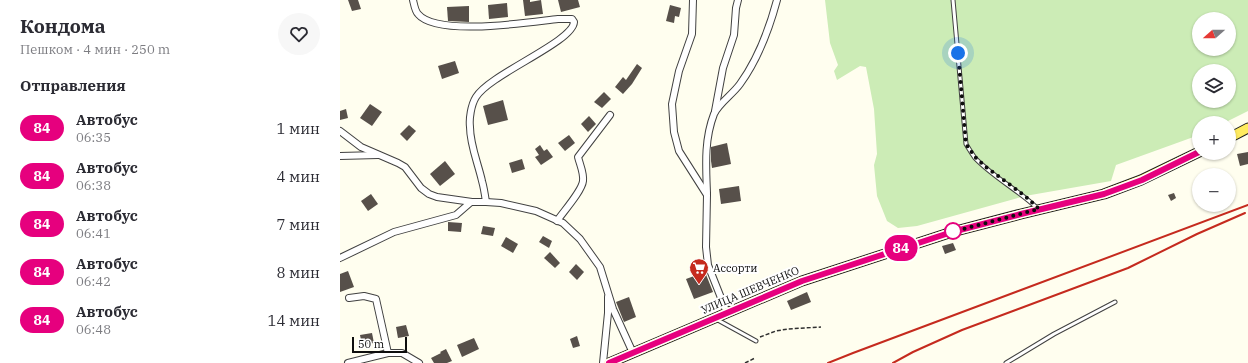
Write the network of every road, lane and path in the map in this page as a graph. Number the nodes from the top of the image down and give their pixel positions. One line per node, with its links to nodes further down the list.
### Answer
1 (413, 0): 16 (street)
2 (694, 0): 14 (street)
3 (738, 0): 6 (street)
4 (777, 0): 6 (street)
5 (953, 0): 17 (lane)
6 (714, 114): 14 (street)
7 (610, 115): 18 (street)
8 (1248, 128): 10 (main road)
9 (340, 131): 11 (street)
10 (1236, 134)
11 (380, 155): 13 (street); 15 (street)
12 (1192, 155): 17 (main road, УЛИЦА ШЕВЧЕНКО)
13 (340, 156)
14 (707, 195): 23 (street)
15 (472, 202): 16 (street); 19 (street)
16 (486, 202): 18 (street)
17 (1039, 209): 23 (main road, УЛИЦА ШЕВЧЕНКО)
18 (557, 221): 20 (street)
19 (340, 258)
20 (608, 290): 28 (street); 33 (street)
21 (349, 298): 27 (street)
22 (1115, 302): 35 (lane)
23 (727, 313): 24 (main road, УЛИЦА ШЕВЧЕНКО)
24 (714, 318): 26 (lane); 28 (main road, УЛИЦА ШЕВЧЕНКО)
25 (821, 326): 26 (path)
26 (755, 341)
27 (388, 353): 31 (street); 32 (street)
28 (633, 353): 30 (main road, УЛИЦА ШЕВЧЕНКО)
29 (755, 358): 34 (path)
30 (612, 362)
31 (348, 363)
32 (419, 363)
33 (603, 363)
34 (745, 363)
35 (1006, 363)

